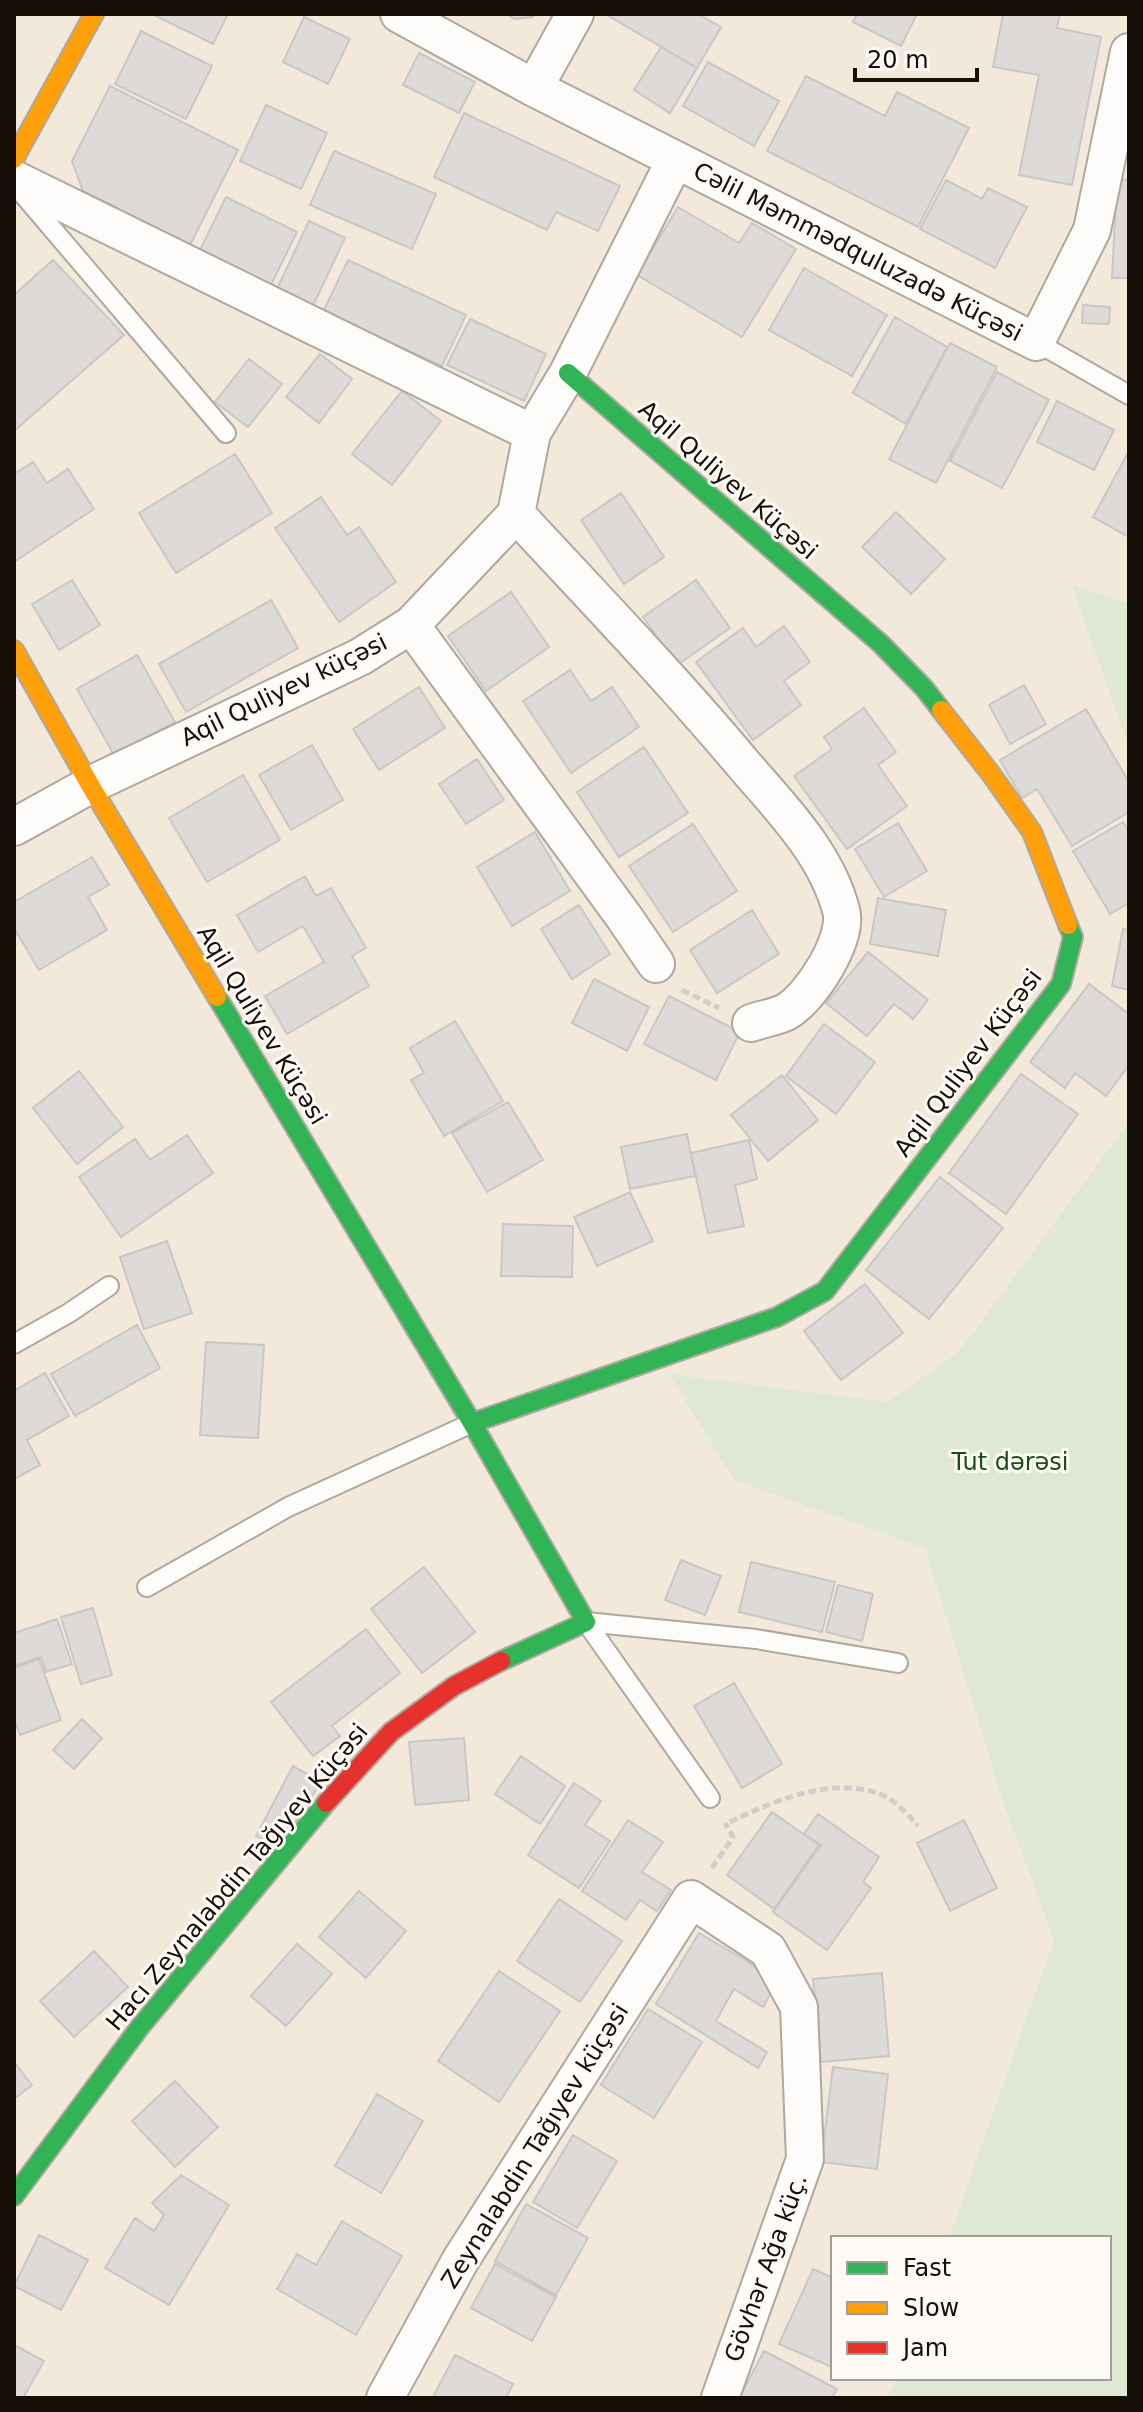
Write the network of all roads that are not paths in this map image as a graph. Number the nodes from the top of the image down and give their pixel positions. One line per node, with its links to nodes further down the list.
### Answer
1 (94, 14): 6 (street)
2 (399, 14): 5 (street, Cəlil Məmmədquluzadə Küçəsi)
3 (575, 14): 5 (street)
4 (1129, 52): 9 (street, Cəlil Məmmədquluzadə Küçəsi)
5 (534, 88): 7 (street, Cəlil Məmmədquluzadə Küçəsi)
6 (14, 159)
7 (675, 160): 9 (street, Cəlil Məmmədquluzadə Küçəsi); 10 (street)
8 (14, 181): 12 (lane); 13 (street)
9 (1036, 342): 11 (lane)
10 (568, 373): 13 (street); 23 (street, Aqil Quliyev Küçəsi)
11 (1129, 395)
12 (226, 433)
13 (532, 433): 14 (street)
14 (516, 514): 15 (street, Aqil Quliyev küçəsi); 20 (street)
15 (411, 625): 17 (street, Aqil Quliyev küçəsi); 19 (street)
16 (14, 650): 17 (street, Aqil Quliyev Küçəsi)
17 (90, 785): 18 (street, Aqil Quliyev küçəsi); 23 (street, Aqil Quliyev Küçəsi)
18 (14, 827)
19 (656, 964)
20 (751, 1023)
21 (109, 1286): 22 (lane)
22 (14, 1344)
23 (472, 1423): 24 (lane); 25 (street, Aqil Quliyev Küçəsi)
24 (147, 1587)
25 (586, 1622): 26 (lane); 27 (lane); 29 (street, Hacı Zeynalabdin Tağıyev Küçəsi)
26 (898, 1663)
27 (710, 1798)
28 (691, 1899): 30 (street, Zeynalabdin Tağıyev küçəsi); 31 (street, Gövhər Ağa küç.)
29 (14, 2196)
30 (385, 2398)
31 (720, 2398)

